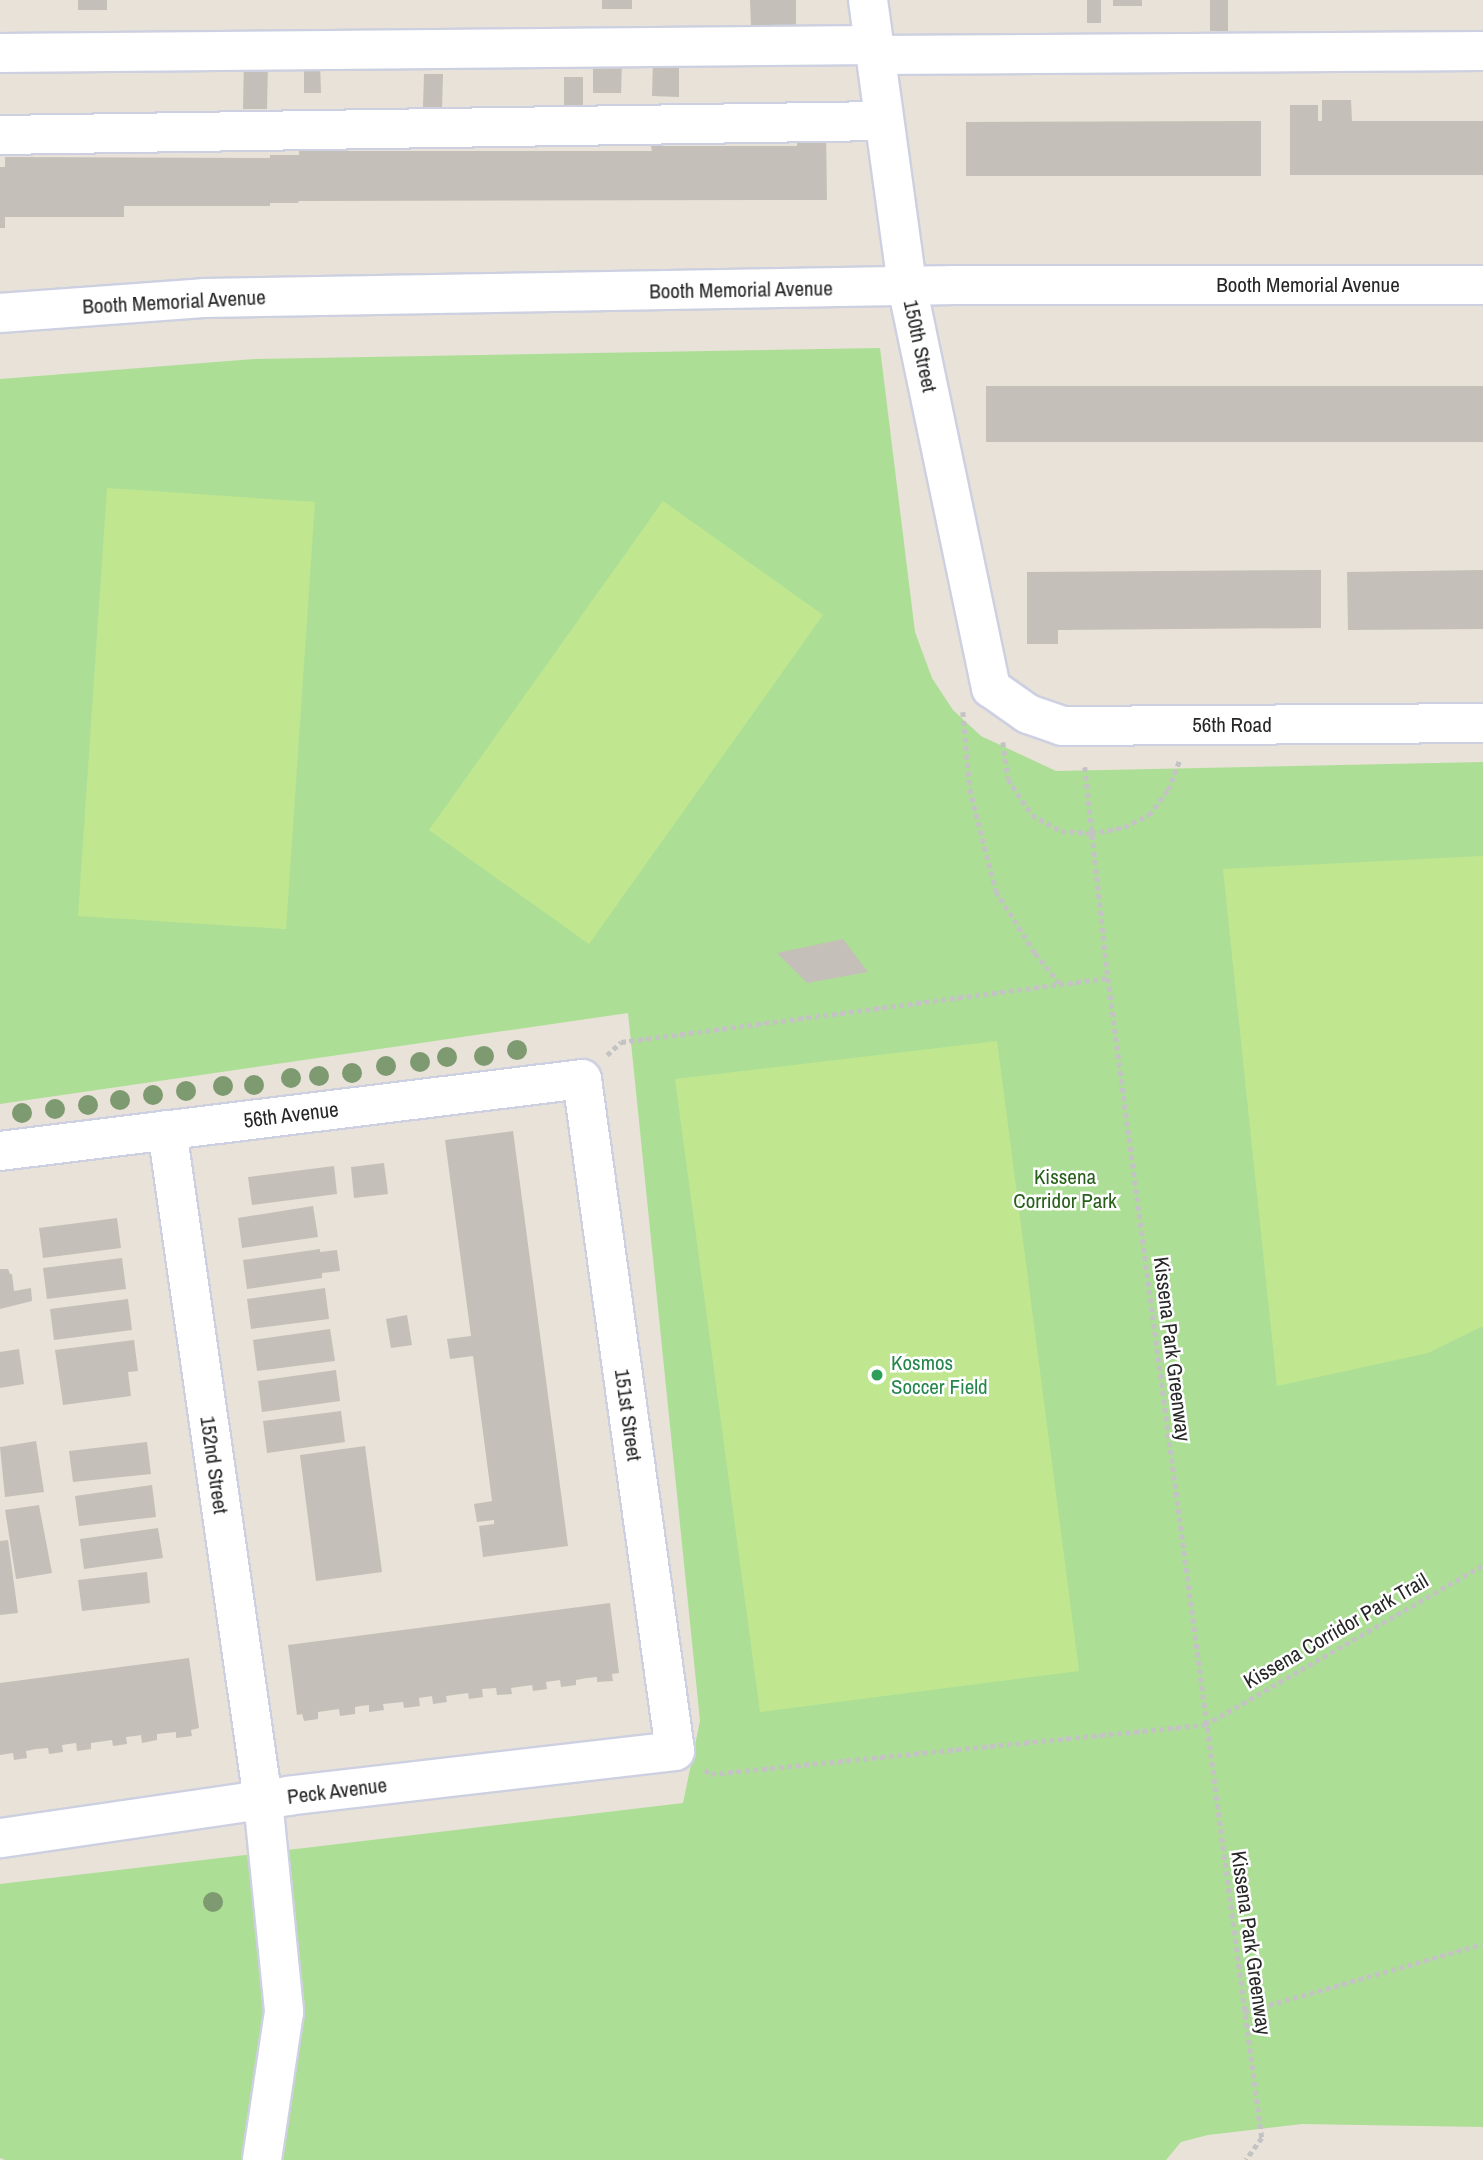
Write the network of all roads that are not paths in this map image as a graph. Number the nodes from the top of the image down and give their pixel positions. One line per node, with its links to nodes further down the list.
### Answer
1 (868, 0): 2 (street, 150th Street)
2 (875, 50): 3 (street); 4 (street); 5 (street, 150th Street)
3 (1483, 51)
4 (0, 53)
5 (884, 121): 6 (street); 8 (street, 150th Street)
6 (0, 135)
7 (1483, 285): 8 (street, Booth Memorial Avenue)
8 (907, 286): 9 (street, Booth Memorial Avenue); 10 (street, 150th Street)
9 (0, 313)
10 (990, 700): 11 (street, 56th Road)
11 (1483, 723)
12 (582, 1079): 13 (street, 56th Avenue); 15 (street, 151st Street)
13 (167, 1130): 14 (street, 56th Avenue); 16 (street, 152nd Street)
14 (0, 1151)
15 (675, 1751): 16 (street, Peck Avenue)
16 (263, 1800): 17 (street, Peck Avenue); 18 (street, 152nd Street)
17 (0, 1838)
18 (262, 2160)

